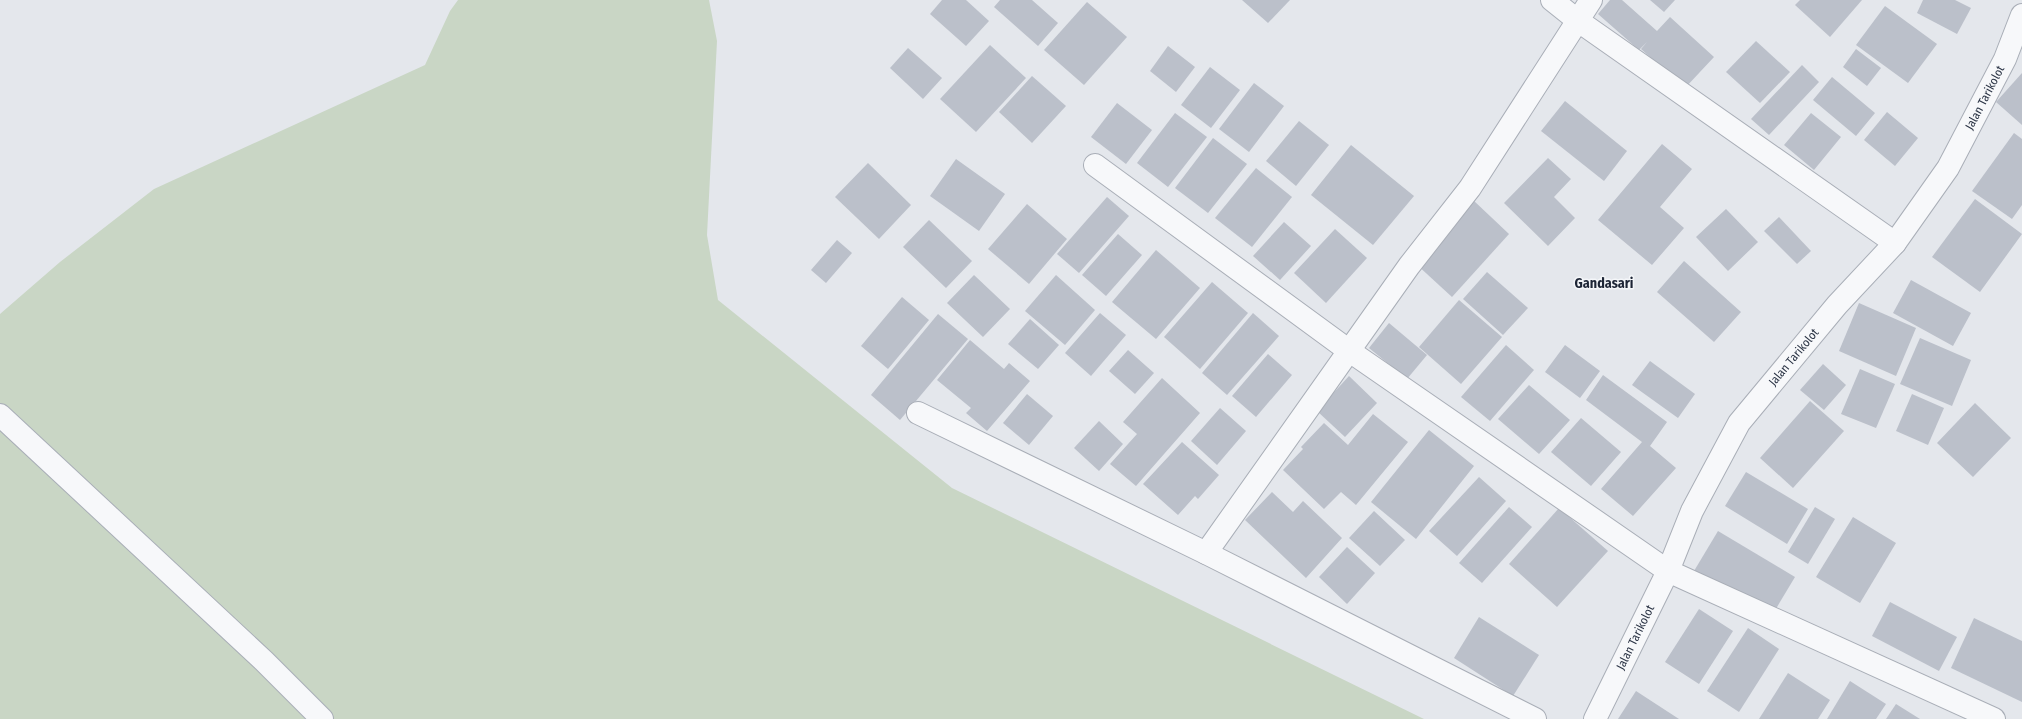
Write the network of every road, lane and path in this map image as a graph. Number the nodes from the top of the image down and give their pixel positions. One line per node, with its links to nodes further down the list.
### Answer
1 (1552, 0): 4 (street)
2 (1592, 0): 4 (street)
3 (2022, 15): 6 (street, Jalan Tarikolot)
4 (1577, 20): 6 (street); 7 (street)
5 (1095, 165): 7 (street)
6 (1895, 242): 11 (street, Jalan Tarikolot)
7 (1348, 350): 10 (street); 11 (street)
8 (918, 413): 10 (street)
9 (0, 415): 12 (street)
10 (1206, 553): 13 (street)
11 (1668, 572): 14 (street, Jalan Tarikolot); 15 (street)
12 (322, 719)
13 (1535, 719)
14 (1595, 719)
15 (1994, 719)

